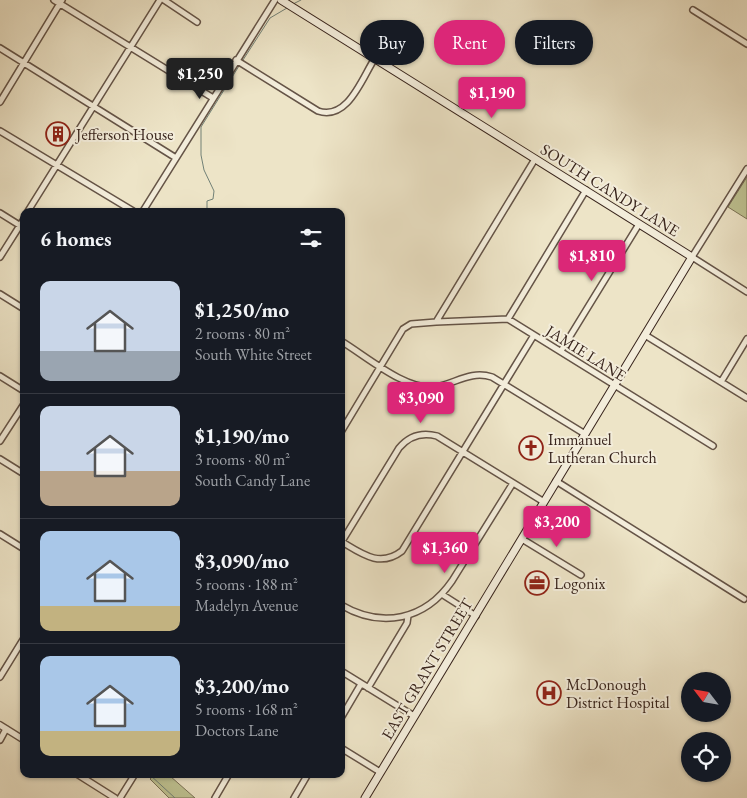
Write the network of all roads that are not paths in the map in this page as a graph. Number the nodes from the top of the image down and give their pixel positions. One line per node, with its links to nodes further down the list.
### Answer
1 (54, 0): 5 (street)
2 (162, 0): 7 (street); 9 (street)
3 (275, 0): 12 (street)
4 (281, 0): 11 (main road, SOUTH CANDY LANE)
5 (61, 2): 9 (street); 13 (street)
6 (693, 10): 8 (street)
7 (197, 22)
8 (747, 44)
9 (131, 47): 16 (street); 18 (street)
10 (0, 48): 13 (street)
11 (360, 49)
12 (236, 60): 14 (street); 16 (street)
13 (24, 63): 17 (street); 18 (street)
14 (371, 65)
15 (386, 65): 21 (main road, SOUTH CANDY LANE)
16 (213, 98): 20 (street)
17 (0, 102)
18 (94, 107): 20 (street); 22 (street)
19 (0, 131): 22 (street)
20 (176, 158): 27 (street)
21 (535, 158): 24 (main road, SOUTH CANDY LANE); 38 (street)
22 (57, 166): 25 (street); 26 (street)
23 (747, 169): 33 (street, EAST GRANT STREET)
24 (586, 190): 29 (main road, SOUTH CANDY LANE); 37 (street)
25 (30, 208)
26 (128, 208)
27 (145, 208)
28 (0, 213): 30 (street)
29 (639, 224): 33 (main road, SOUTH CANDY LANE); 43 (street)
30 (20, 226)
31 (20, 230): 32 (street)
32 (0, 257)
33 (692, 257): 34 (street, SOUTH CANDY LANE); 40 (main road, EAST GRANT STREET)
34 (747, 292)
35 (0, 294): 36 (street)
36 (20, 306)
37 (508, 319): 38 (street); 39 (street, JAMIE LANE)
38 (436, 322): 44 (street)
39 (534, 335): 43 (street, JAMIE LANE); 47 (street)
40 (645, 335): 46 (street); 48 (main road, EAST GRANT STREET)
41 (747, 339): 46 (street)
42 (345, 344): 44 (street)
43 (561, 351): 48 (street, JAMIE LANE)
44 (381, 366): 47 (street); 52 (street)
45 (0, 376): 49 (street)
46 (721, 382): 50 (street)
47 (505, 384): 53 (street); 56 (street)
48 (615, 385): 53 (main road, EAST GRANT STREET); 55 (street, JAMIE LANE)
49 (20, 388)
50 (747, 398)
51 (20, 410): 54 (street)
52 (345, 425)
53 (585, 434): 59 (main road, EAST GRANT STREET)
54 (0, 441)
55 (713, 446)
56 (464, 452): 60 (street); 63 (street); 65 (street)
57 (0, 459): 58 (street)
58 (20, 472)
59 (556, 482): 61 (main road, EAST GRANT STREET); 69 (street)
60 (513, 483): 61 (street); 68 (street)
61 (544, 502): 64 (main road, EAST GRANT STREET)
62 (0, 534): 66 (street)
63 (345, 537)
64 (522, 539): 67 (street); 72 (main road, EAST GRANT STREET)
65 (345, 544)
66 (20, 546)
67 (581, 575)
68 (442, 595): 71 (street); 72 (street)
69 (744, 599)
70 (345, 607): 71 (street)
71 (408, 616): 77 (street)
72 (476, 616): 79 (main road, EAST GRANT STREET)
73 (20, 647): 75 (street)
74 (345, 674): 76 (street)
75 (0, 677)
76 (361, 684): 77 (street); 78 (street)
77 (368, 688): 79 (street)
78 (345, 711)
79 (414, 716): 85 (main road, EAST GRANT STREET)
80 (0, 725): 81 (street)
81 (6, 729): 82 (street); 83 (street)
82 (20, 738)
83 (0, 740)
84 (345, 750): 85 (street)
85 (380, 772): 94 (main road, EAST GRANT STREET)
86 (82, 778): 90 (street)
87 (132, 778): 91 (street)
88 (227, 778): 92 (street)
89 (306, 778): 93 (street)
90 (115, 798)
91 (120, 798)
92 (215, 798)
93 (294, 798)
94 (365, 798)

